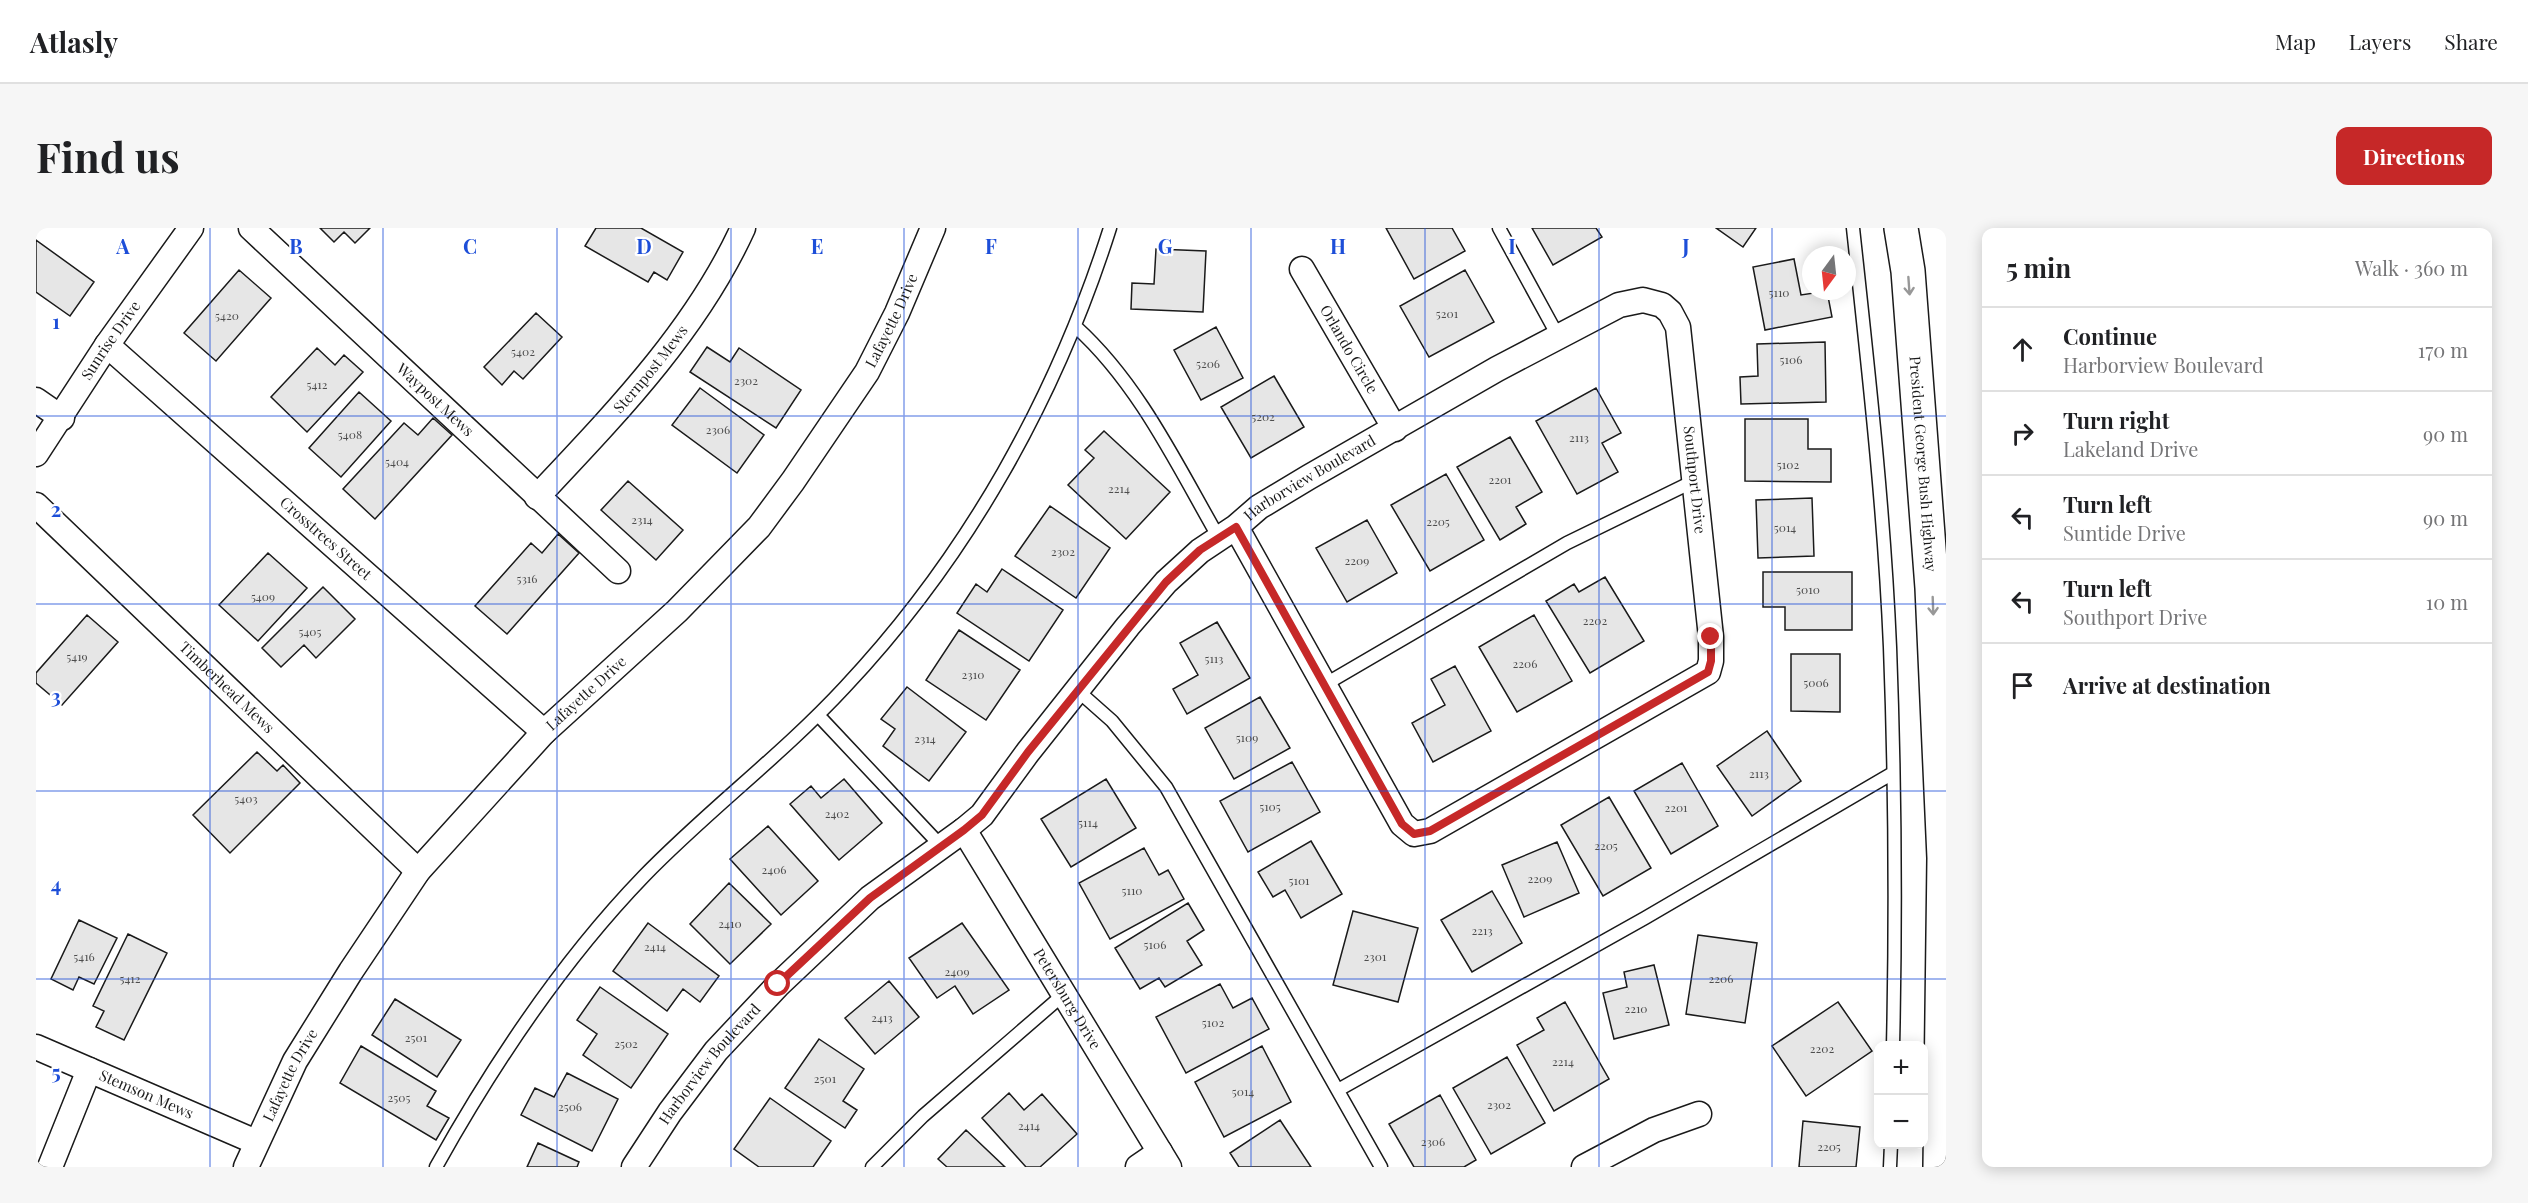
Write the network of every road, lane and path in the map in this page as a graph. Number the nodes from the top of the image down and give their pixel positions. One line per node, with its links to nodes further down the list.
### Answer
1 (191, 228): 13 (street, Sunrise Drive)
2 (251, 228): 19 (street, Waypost Mews)
3 (743, 228): 19 (street, Sternpost Mews)
4 (933, 228): 26 (street, Lafayette Drive)
5 (1110, 228): 11 (lane)
6 (1499, 228): 12 (lane)
7 (1854, 228): 27 (lane)
8 (1901, 228): 49 (main road, President George Bush Highway, one-way to 49)
9 (1302, 270): 16 (street, Orlando Circle)
10 (1662, 305): 12 (street, Harborview Boulevard); 18 (street, Southport Drive)
11 (1076, 327): 21 (lane); 25 (lane)
12 (1558, 336): 16 (street, Harborview Boulevard)
13 (107, 345): 15 (street, Sunrise Drive); 26 (street, Crosstrees Street)
14 (36, 400): 15 (street)
15 (62, 418): 17 (street, Sunrise Drive)
16 (1395, 429): 21 (street, Harborview Boulevard)
17 (36, 454)
18 (1694, 481): 23 (lane); 23 (street, Southport Drive)
19 (537, 496): 22 (street, Waypost Mews)
20 (36, 505): 30 (street, Timberhead Mews)
21 (1228, 532): 23 (street); 24 (street, Harborview Boulevard)
22 (618, 571)
23 (1324, 685)
24 (1077, 690): 28 (street, Harborview Boulevard); 35 (lane)
25 (818, 715): 29 (lane); 42 (lane)
26 (544, 732): 30 (street, Lafayette Drive)
27 (1893, 773): 32 (lane); 35 (lane)
28 (964, 830): 29 (street, Harborview Boulevard); 31 (street, Petersburg Drive)
29 (942, 847): 43 (street, Harborview Boulevard)
30 (418, 871): 37 (street, Lafayette Drive)
31 (1064, 994): 39 (street, Petersburg Drive); 44 (lane)
32 (1893, 1041)
33 (36, 1047): 34 (street, Stemson Mews)
34 (89, 1070): 37 (street, Stemson Mews); 40 (street)
35 (1338, 1090): 46 (lane)
36 (1699, 1114): 47 (street)
37 (256, 1142): 41 (street, Lafayette Drive)
38 (1891, 1149): 48 (lane)
39 (1164, 1159): 45 (street)
40 (50, 1167)
41 (246, 1167)
42 (436, 1167)
43 (634, 1167)
44 (873, 1167)
45 (1138, 1167)
46 (1381, 1167)
47 (1584, 1167)
48 (1890, 1167)
49 (1940, 1167)

